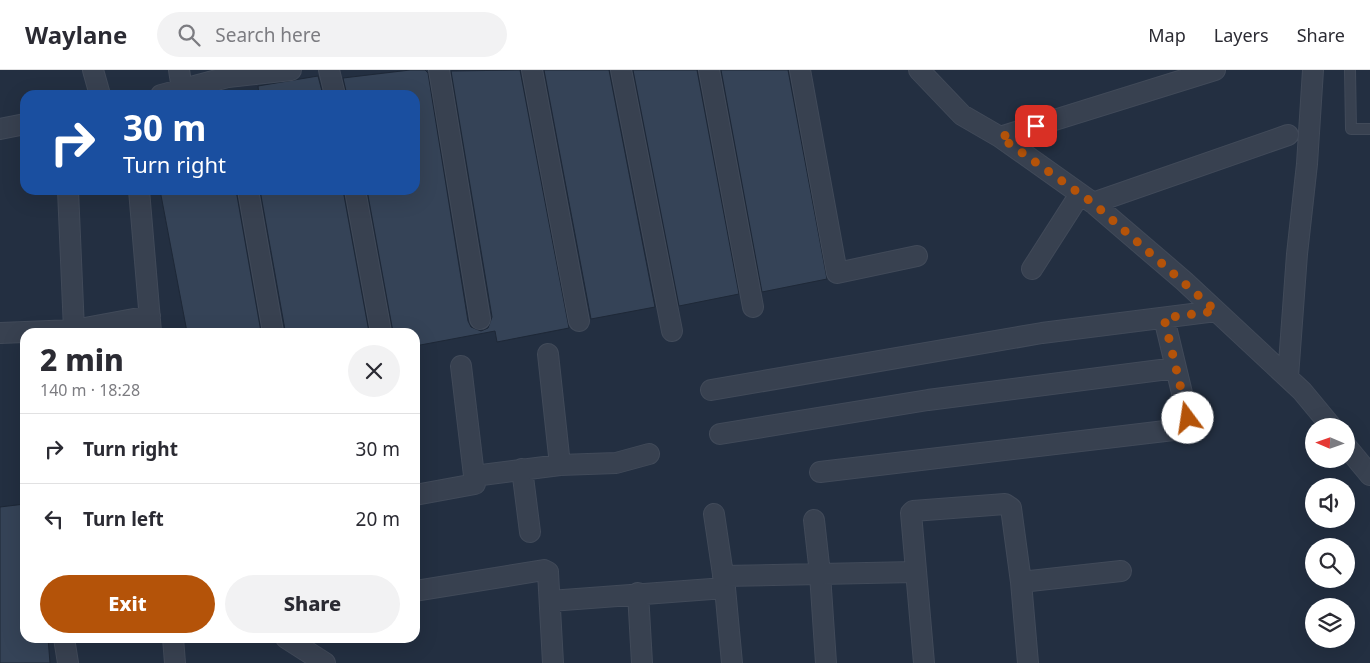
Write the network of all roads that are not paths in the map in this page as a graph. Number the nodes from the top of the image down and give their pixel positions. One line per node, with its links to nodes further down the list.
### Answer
1 (93, 70): 15 (street)
2 (284, 70): 14 (street)
3 (329, 70): 17 (street)
4 (440, 70): 33 (street)
5 (532, 70): 34 (street)
6 (621, 70): 40 (street)
7 (709, 70): 30 (street)
8 (800, 70): 28 (street)
9 (1215, 70): 22 (street)
10 (1313, 70): 46 (street)
11 (1350, 70): 20 (lane)
12 (922, 71): 22 (street)
13 (180, 80): 14 (street); 16 (street)
14 (230, 86)
15 (99, 90)
16 (167, 90)
17 (334, 90)
18 (20, 125): 19 (street)
19 (0, 129)
20 (1370, 129)
21 (1288, 135): 27 (street)
22 (1000, 137): 27 (street)
23 (68, 195): 36 (street)
24 (139, 195): 35 (street)
25 (249, 195): 38 (street)
26 (356, 195): 39 (street)
27 (1086, 199): 29 (street); 31 (street)
28 (917, 256)
29 (1032, 269)
30 (753, 307)
31 (1216, 311): 32 (street); 46 (street)
32 (1164, 318): 45 (street); 47 (street)
33 (480, 320)
34 (580, 320)
35 (150, 324): 37 (street)
36 (74, 328)
37 (99, 328)
38 (272, 328)
39 (380, 328)
40 (672, 330)
41 (20, 332): 42 (street)
42 (0, 333)
43 (548, 354): 52 (street)
44 (461, 366): 56 (street)
45 (1176, 368): 49 (street); 54 (street)
46 (1288, 377): 48 (street)
47 (711, 390)
48 (1324, 418)
49 (720, 434)
50 (649, 454): 52 (street)
51 (1355, 457): 55 (street)
52 (560, 465): 53 (street)
53 (522, 469): 56 (street); 60 (street)
54 (820, 472)
55 (1370, 475)
56 (474, 476): 57 (street)
57 (420, 494)
58 (714, 514): 64 (street)
59 (814, 520): 63 (street)
60 (530, 532)
61 (1121, 571): 65 (street)
62 (914, 572): 63 (street); 65 (street); 79 (street)
63 (820, 574): 64 (street); 78 (street)
64 (724, 582): 67 (street); 77 (street)
65 (1021, 582): 80 (street)
66 (420, 590): 68 (street)
67 (638, 593): 68 (street); 76 (street)
68 (550, 601): 75 (street)
69 (65, 643): 72 (street)
70 (173, 643): 73 (street)
71 (294, 643): 74 (street)
72 (68, 663)
73 (174, 663)
74 (325, 663)
75 (553, 663)
76 (642, 663)
77 (732, 663)
78 (826, 663)
79 (924, 663)
80 (1028, 663)

